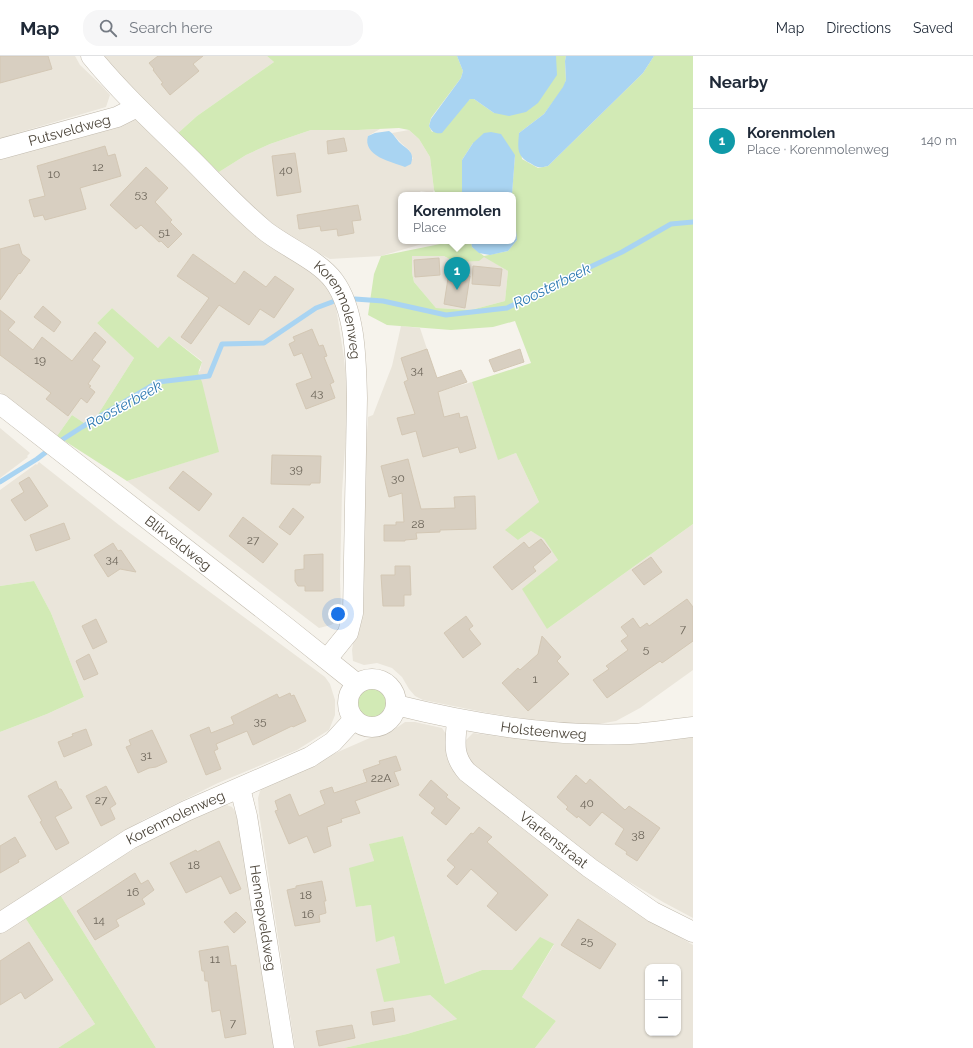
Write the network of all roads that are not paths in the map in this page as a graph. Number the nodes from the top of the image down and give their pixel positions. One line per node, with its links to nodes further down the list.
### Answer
1 (91, 56): 2 (street, Korenmolenweg)
2 (137, 107): 3 (street, Putsveldweg); 5 (street, Korenmolenweg)
3 (0, 149)
4 (0, 404): 5 (street, Blikveldweg)
5 (327, 660): 6 (street, Blikveldweg)
6 (356, 683): 7 (street); 8 (street)
7 (396, 705): 8 (street); 9 (street, Holsteenweg)
8 (354, 719): 11 (street, Korenmolenweg)
9 (457, 719): 10 (street, Holsteenweg); 13 (street, Viartenstraat)
10 (693, 727)
11 (240, 788): 12 (street, Korenmolenweg); 14 (street, Hennepveldweg)
12 (0, 923)
13 (693, 932)
14 (284, 1048)

